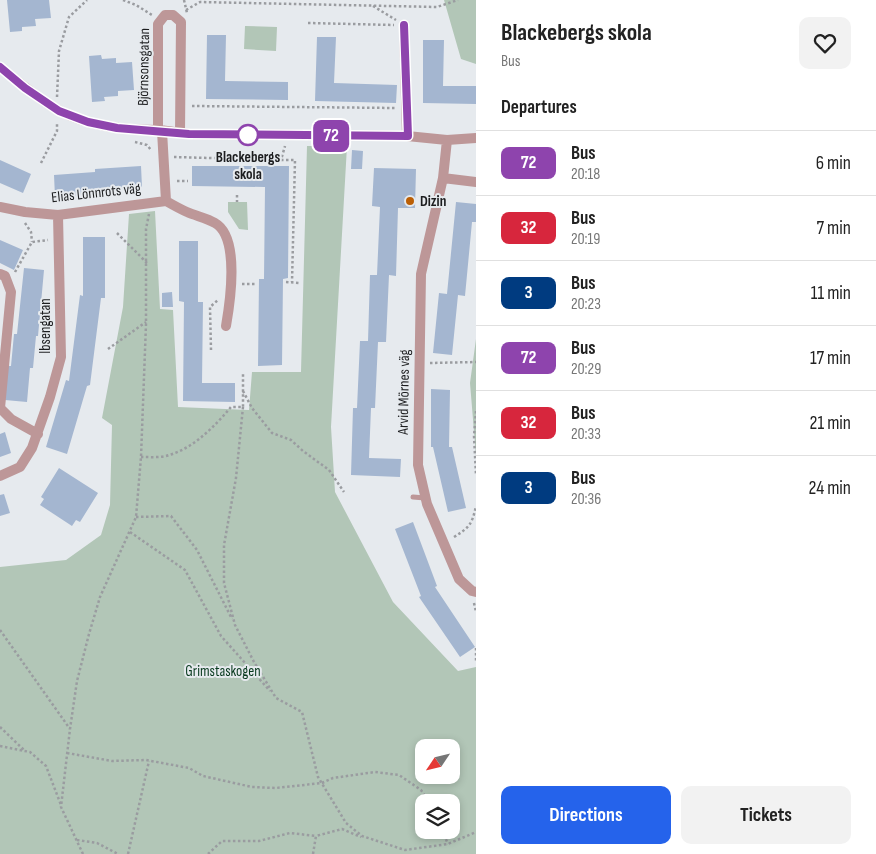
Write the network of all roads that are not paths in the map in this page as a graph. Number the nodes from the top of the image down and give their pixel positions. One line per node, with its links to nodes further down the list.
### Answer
1 (404, 25): 5 (street)
2 (0, 67): 3 (street)
3 (160, 130): 4 (street); 4 (street, Björnsonsgatan); 10 (street)
4 (180, 133): 5 (street)
5 (408, 136): 7 (street)
6 (476, 138): 7 (street)
7 (447, 140): 8 (street, Arvid Mörnes väg)
8 (443, 178): 9 (street); 20 (street, Arvid Mörnes väg)
9 (476, 182)
10 (166, 201): 12 (street, Elias Lönnrots väg); 14 (street)
11 (0, 207): 12 (street, Elias Lönnrots väg)
12 (58, 214): 17 (street, Ibsengatan)
13 (0, 274): 15 (street)
14 (226, 326)
15 (11, 419): 16 (street); 17 (street)
16 (0, 422)
17 (38, 434): 18 (street, Ibsengatan)
18 (0, 476)
19 (412, 497): 20 (lane)
20 (426, 498): 21 (street, Arvid Mörnes väg)
21 (476, 592)

